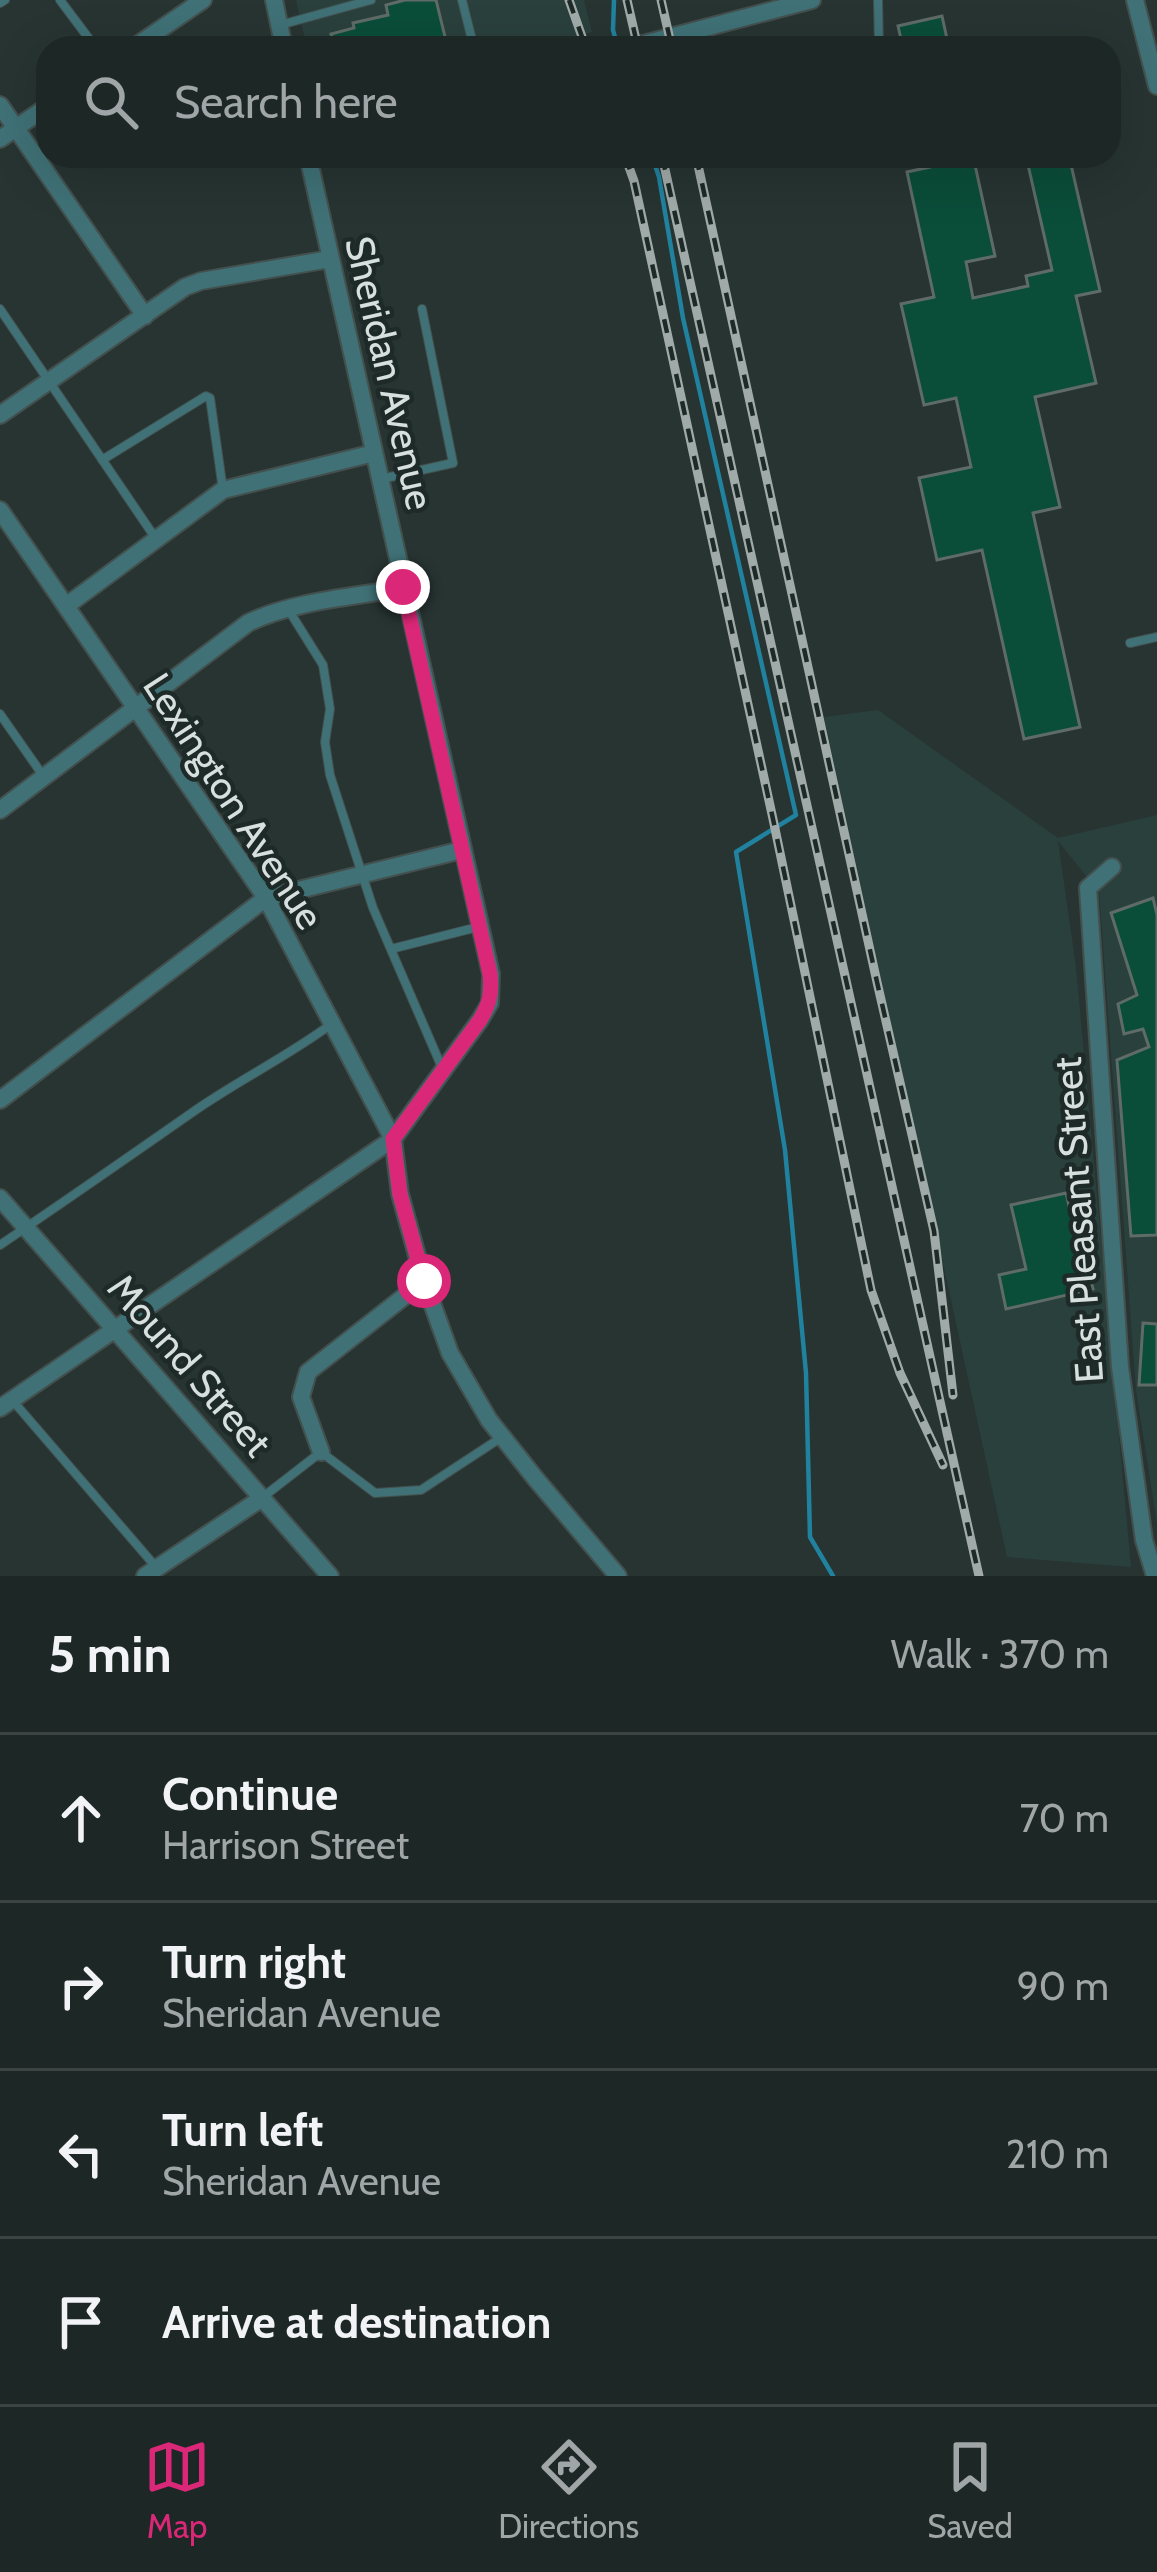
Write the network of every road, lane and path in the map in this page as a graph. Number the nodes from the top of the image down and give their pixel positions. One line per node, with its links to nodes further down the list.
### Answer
1 (60, 0): 11 (lane)
2 (203, 0): 12 (street)
3 (261, 0): 10 (street)
4 (274, 0): 10 (street)
5 (371, 0): 10 (lane)
6 (462, 0): 14 (lane)
7 (812, 0): 15 (street)
8 (878, 0): 16 (lane)
9 (1135, 0): 17 (street)
10 (279, 25): 13 (street)
11 (87, 36)
12 (150, 36)
13 (281, 36)
14 (471, 36)
15 (674, 36)
16 (879, 36)
17 (1157, 82)
18 (0, 105): 20 (street)
19 (36, 114): 20 (street)
20 (8, 134): 25 (street)
21 (311, 168): 22 (street, Sheridan Avenue)
22 (330, 259): 25 (street); 28 (street, Sheridan Avenue)
23 (0, 309): 26 (lane)
24 (422, 309): 30 (lane)
25 (145, 316): 26 (street)
26 (48, 382): 27 (street); 29 (lane)
27 (0, 416)
28 (374, 453): 30 (street, Sheridan Avenue); 31 (street)
29 (102, 460): 31 (lane); 33 (lane)
30 (379, 479): 34 (street, Sheridan Avenue)
31 (223, 490): 33 (street)
32 (0, 510): 35 (street, Lexington Avenue)
33 (157, 540): 35 (street)
34 (403, 587): 36 (street); 43 (street, Sheridan Avenue)
35 (66, 606): 39 (street, Lexington Avenue)
36 (289, 609): 39 (street); 45 (lane)
37 (1157, 637): 38 (lane)
38 (1130, 643)
39 (135, 707): 41 (street); 46 (street, Lexington Avenue)
40 (0, 714): 41 (lane)
41 (44, 777): 42 (street)
42 (0, 810)
43 (462, 850): 45 (street); 47 (street, Sheridan Avenue)
44 (1112, 867): 65 (street, East Pleasant Street)
45 (363, 874): 46 (street); 48 (lane)
46 (266, 898): 49 (street, Lexington Avenue); 51 (street)
47 (480, 927): 48 (lane); 50 (street, Sheridan Avenue)
48 (391, 949): 50 (lane)
49 (331, 1024): 52 (street, Lexington Avenue); 54 (lane)
50 (444, 1071): 52 (street, Sheridan Avenue)
51 (0, 1100)
52 (393, 1139): 56 (street); 57 (street, Sheridan Avenue)
53 (0, 1198): 54 (street, Mound Street)
54 (26, 1228): 55 (lane); 57 (street, Mound Street)
55 (0, 1245)
56 (424, 1281): 59 (street); 60 (street)
57 (115, 1330): 58 (street, Sheridan Avenue); 61 (street, Mound Street)
58 (6, 1404): 62 (lane)
59 (502, 1437): 60 (lane); 64 (street)
60 (321, 1452): 61 (lane)
61 (262, 1498): 62 (street); 63 (street, Mound Street)
62 (151, 1572)
63 (330, 1576)
64 (618, 1576)
65 (1155, 1576)

